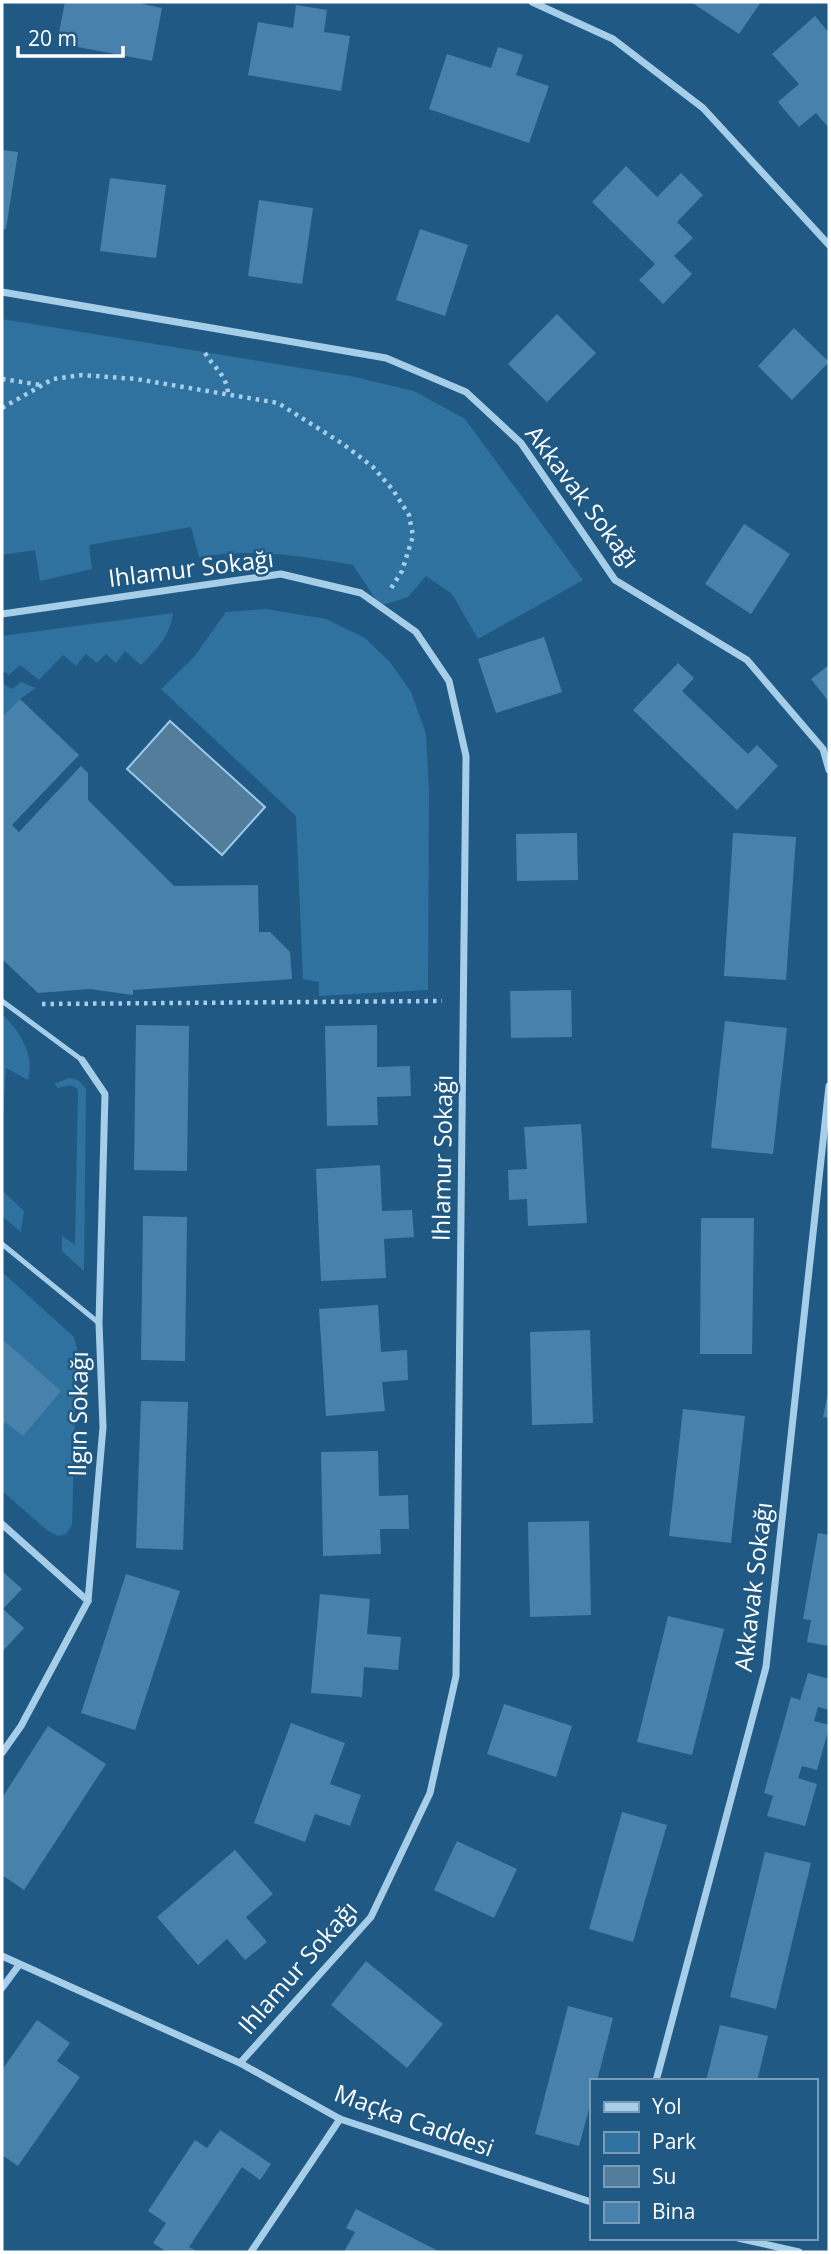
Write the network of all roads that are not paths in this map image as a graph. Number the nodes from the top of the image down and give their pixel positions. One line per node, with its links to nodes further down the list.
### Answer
1 (533, 2): 2 (street)
2 (829, 245)
3 (2, 292): 5 (street, Akkavak Sokağı)
4 (2, 614): 17 (street, Ihlamur Sokağı)
5 (829, 770)
6 (4, 1002): 7 (lane)
7 (82, 1060): 10 (street, Ilgın Sokağı)
8 (829, 1086): 18 (street, Akkavak Sokağı)
9 (2, 1244): 10 (lane)
10 (99, 1323): 12 (street, Ilgın Sokağı)
11 (2, 1524): 12 (street)
12 (88, 1601): 13 (street, Ilgın Sokağı)
13 (2, 1752)
14 (2, 1956): 15 (street, Maçka Caddesi)
15 (19, 1965): 16 (street); 17 (street, Maçka Caddesi)
16 (2, 1988)
17 (240, 2063): 19 (street, Maçka Caddesi)
18 (657, 2079)
19 (340, 2119): 20 (street, Maçka Caddesi); 22 (street)
20 (590, 2202)
21 (746, 2240): 23 (street)
22 (251, 2252)
23 (799, 2252)

